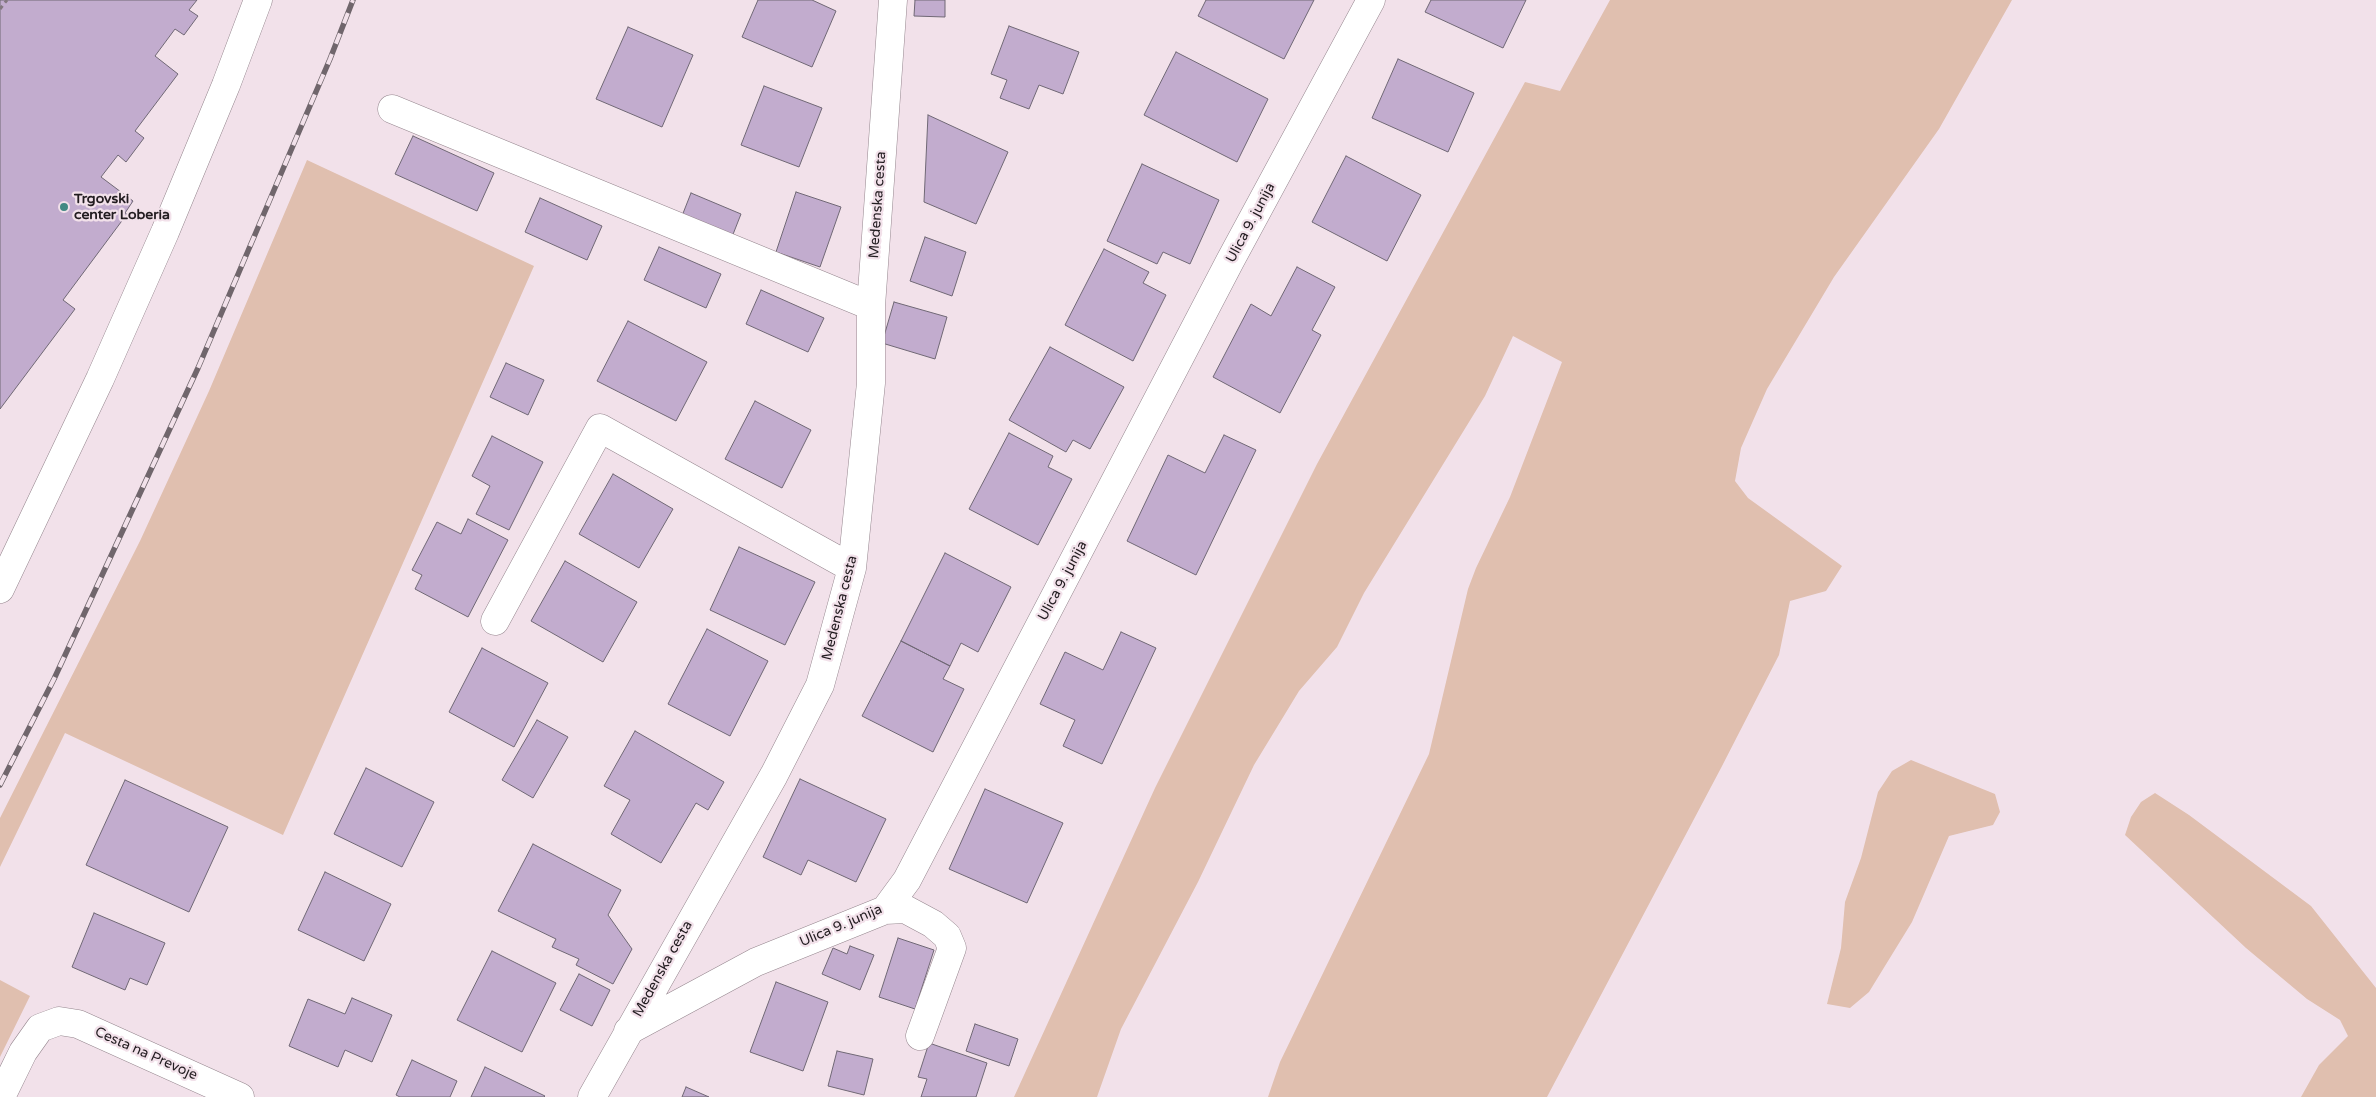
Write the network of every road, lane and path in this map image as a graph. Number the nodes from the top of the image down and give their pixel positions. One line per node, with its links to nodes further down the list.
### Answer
1 (7, 0): 5 (path)
2 (258, 0): 9 (street)
3 (893, 0): 7 (street, Medenska cesta)
4 (1371, 0): 11 (street, Ulica 9. junija)
5 (0, 9)
6 (392, 109): 7 (street)
7 (871, 306): 8 (street, Medenska cesta)
8 (852, 568): 10 (street); 12 (street, Medenska cesta)
9 (0, 589)
10 (496, 621)
11 (885, 910): 12 (street, Ulica 9. junija); 13 (street)
12 (628, 1031): 16 (street, Medenska cesta)
13 (920, 1036)
14 (0, 1097): 15 (street, Cesta na Prevoje)
15 (240, 1097)
16 (592, 1097)

